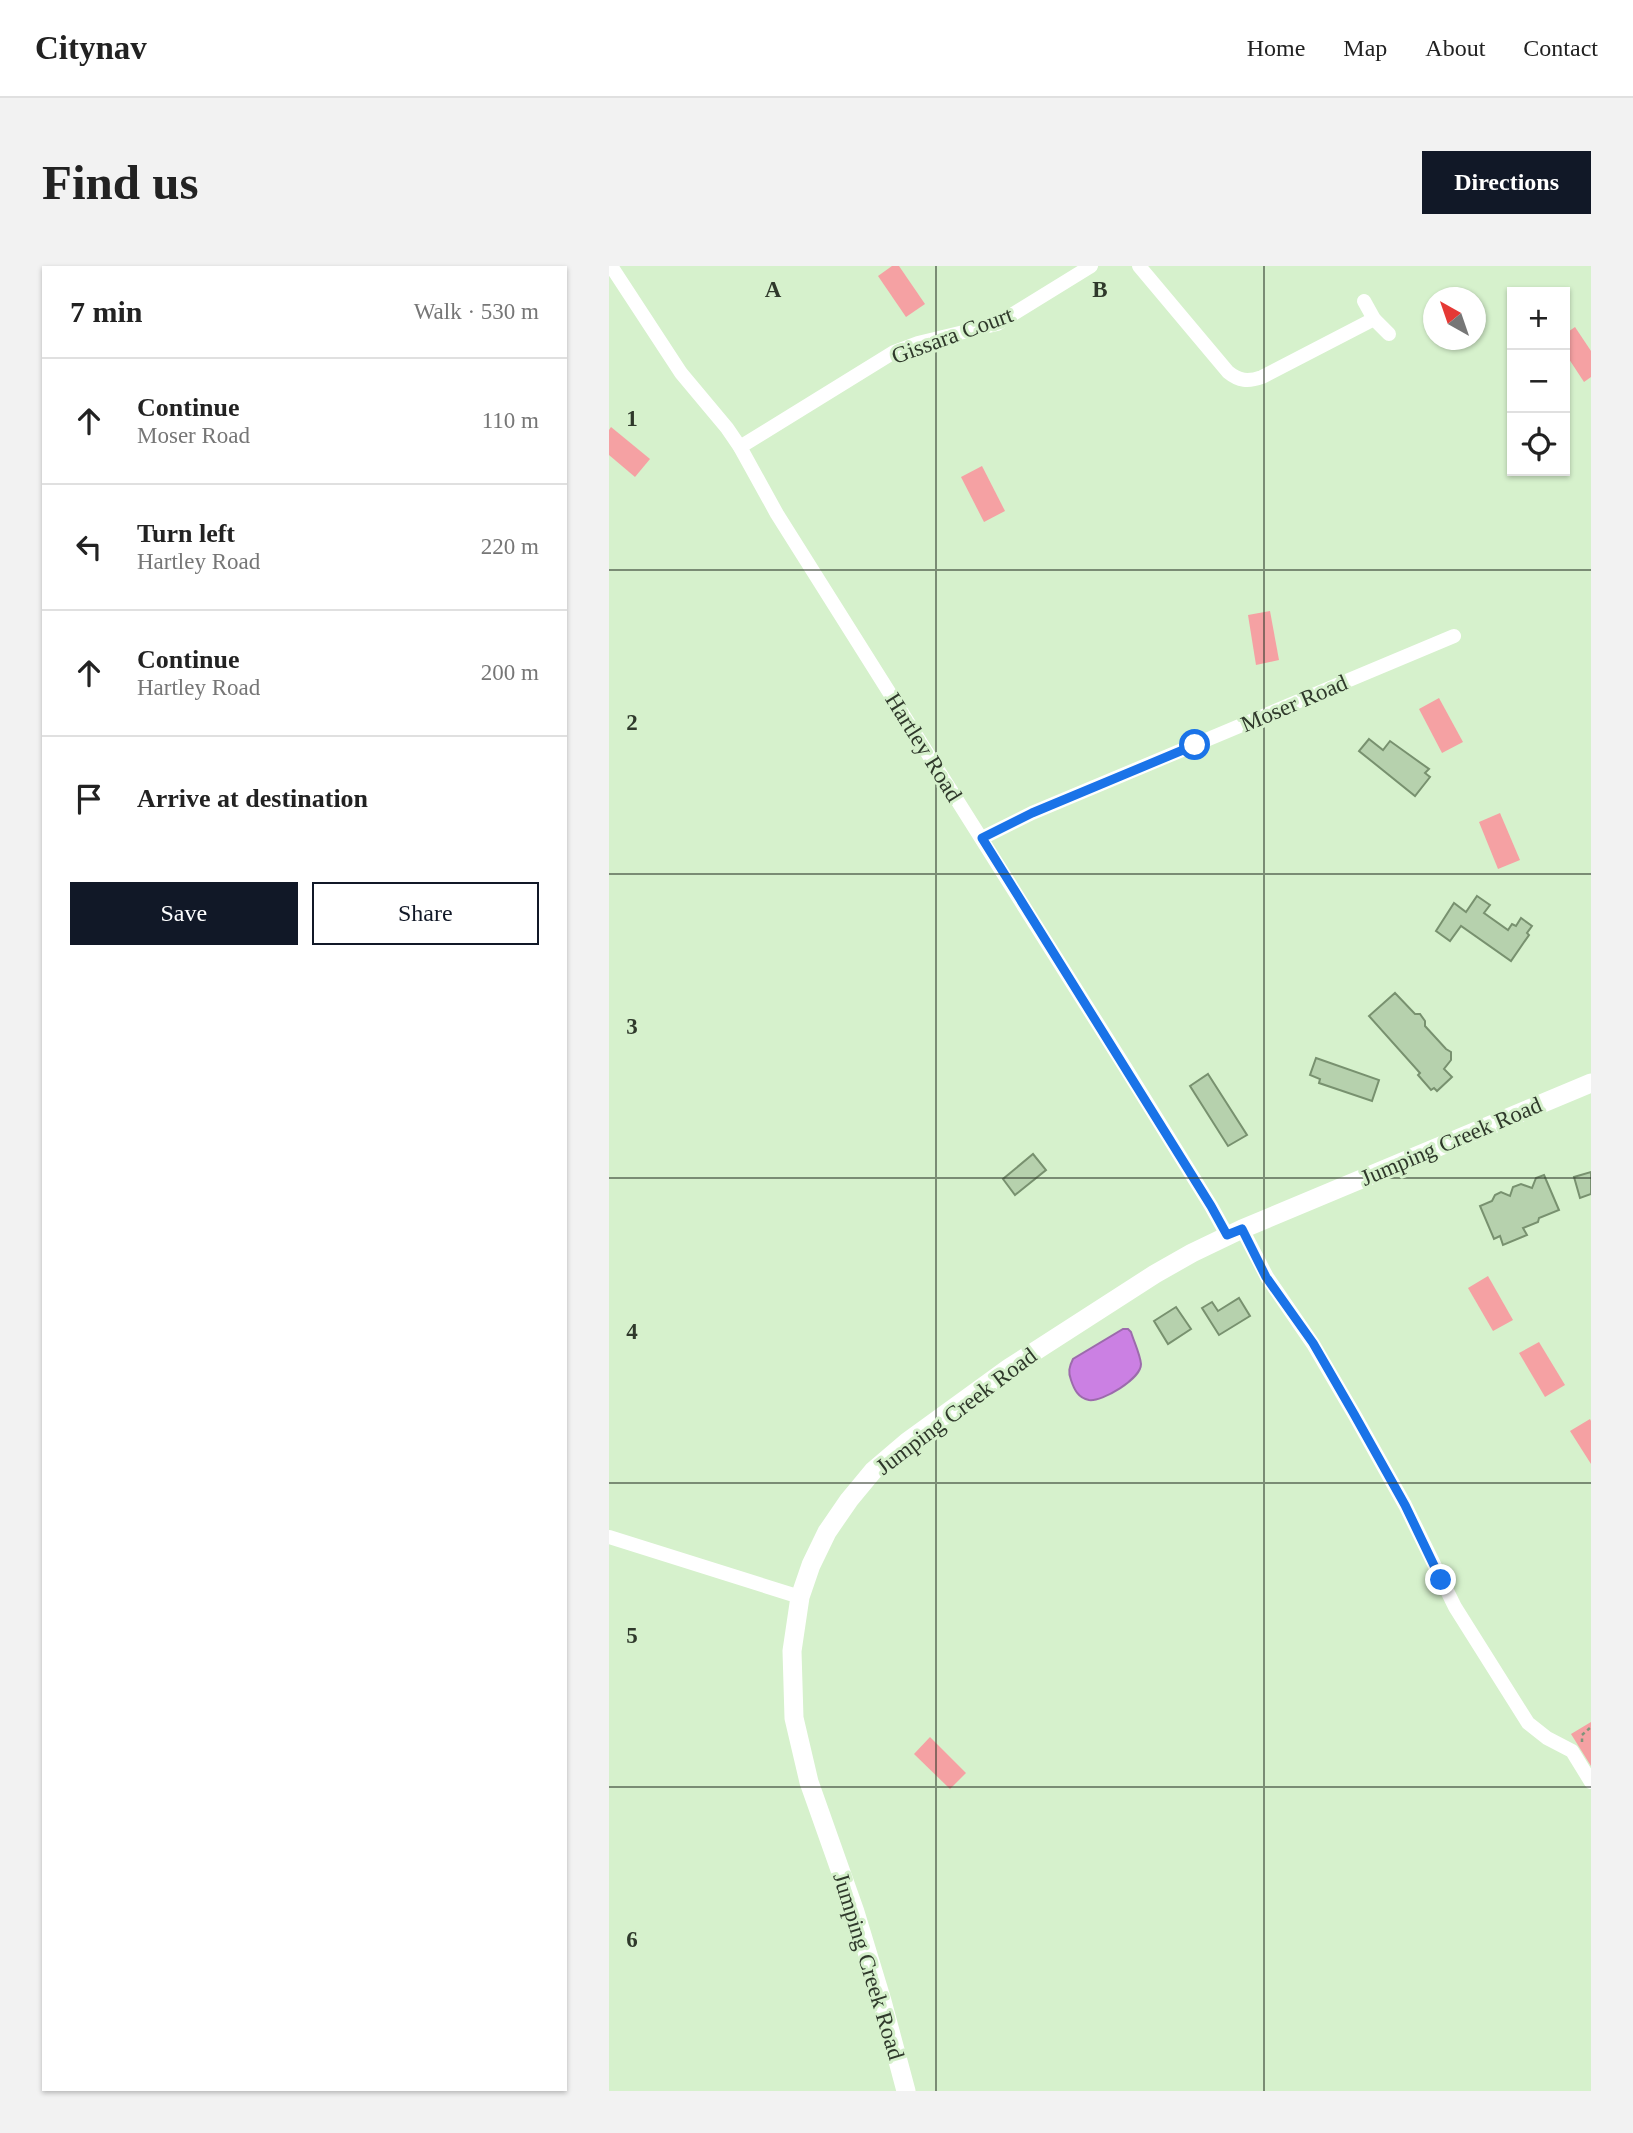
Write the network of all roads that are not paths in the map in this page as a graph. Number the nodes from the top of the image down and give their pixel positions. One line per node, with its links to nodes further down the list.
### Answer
1 (611, 266): 7 (street, Hartley Road)
2 (1091, 266): 7 (street, Gissara Court)
3 (1139, 266): 5 (street)
4 (1364, 301): 5 (street)
5 (1374, 319): 6 (street)
6 (1389, 334)
7 (740, 447): 9 (street, Hartley Road)
8 (1454, 636): 9 (street, Moser Road)
9 (982, 838): 11 (street, Hartley Road)
10 (1591, 1083): 11 (main road, Jumping Creek Road)
11 (1234, 1232): 13 (main road, Jumping Creek Road); 14 (street, Hartley Road)
12 (609, 1537): 13 (street)
13 (800, 1597): 15 (main road, Jumping Creek Road)
14 (1591, 1782)
15 (906, 2091)

